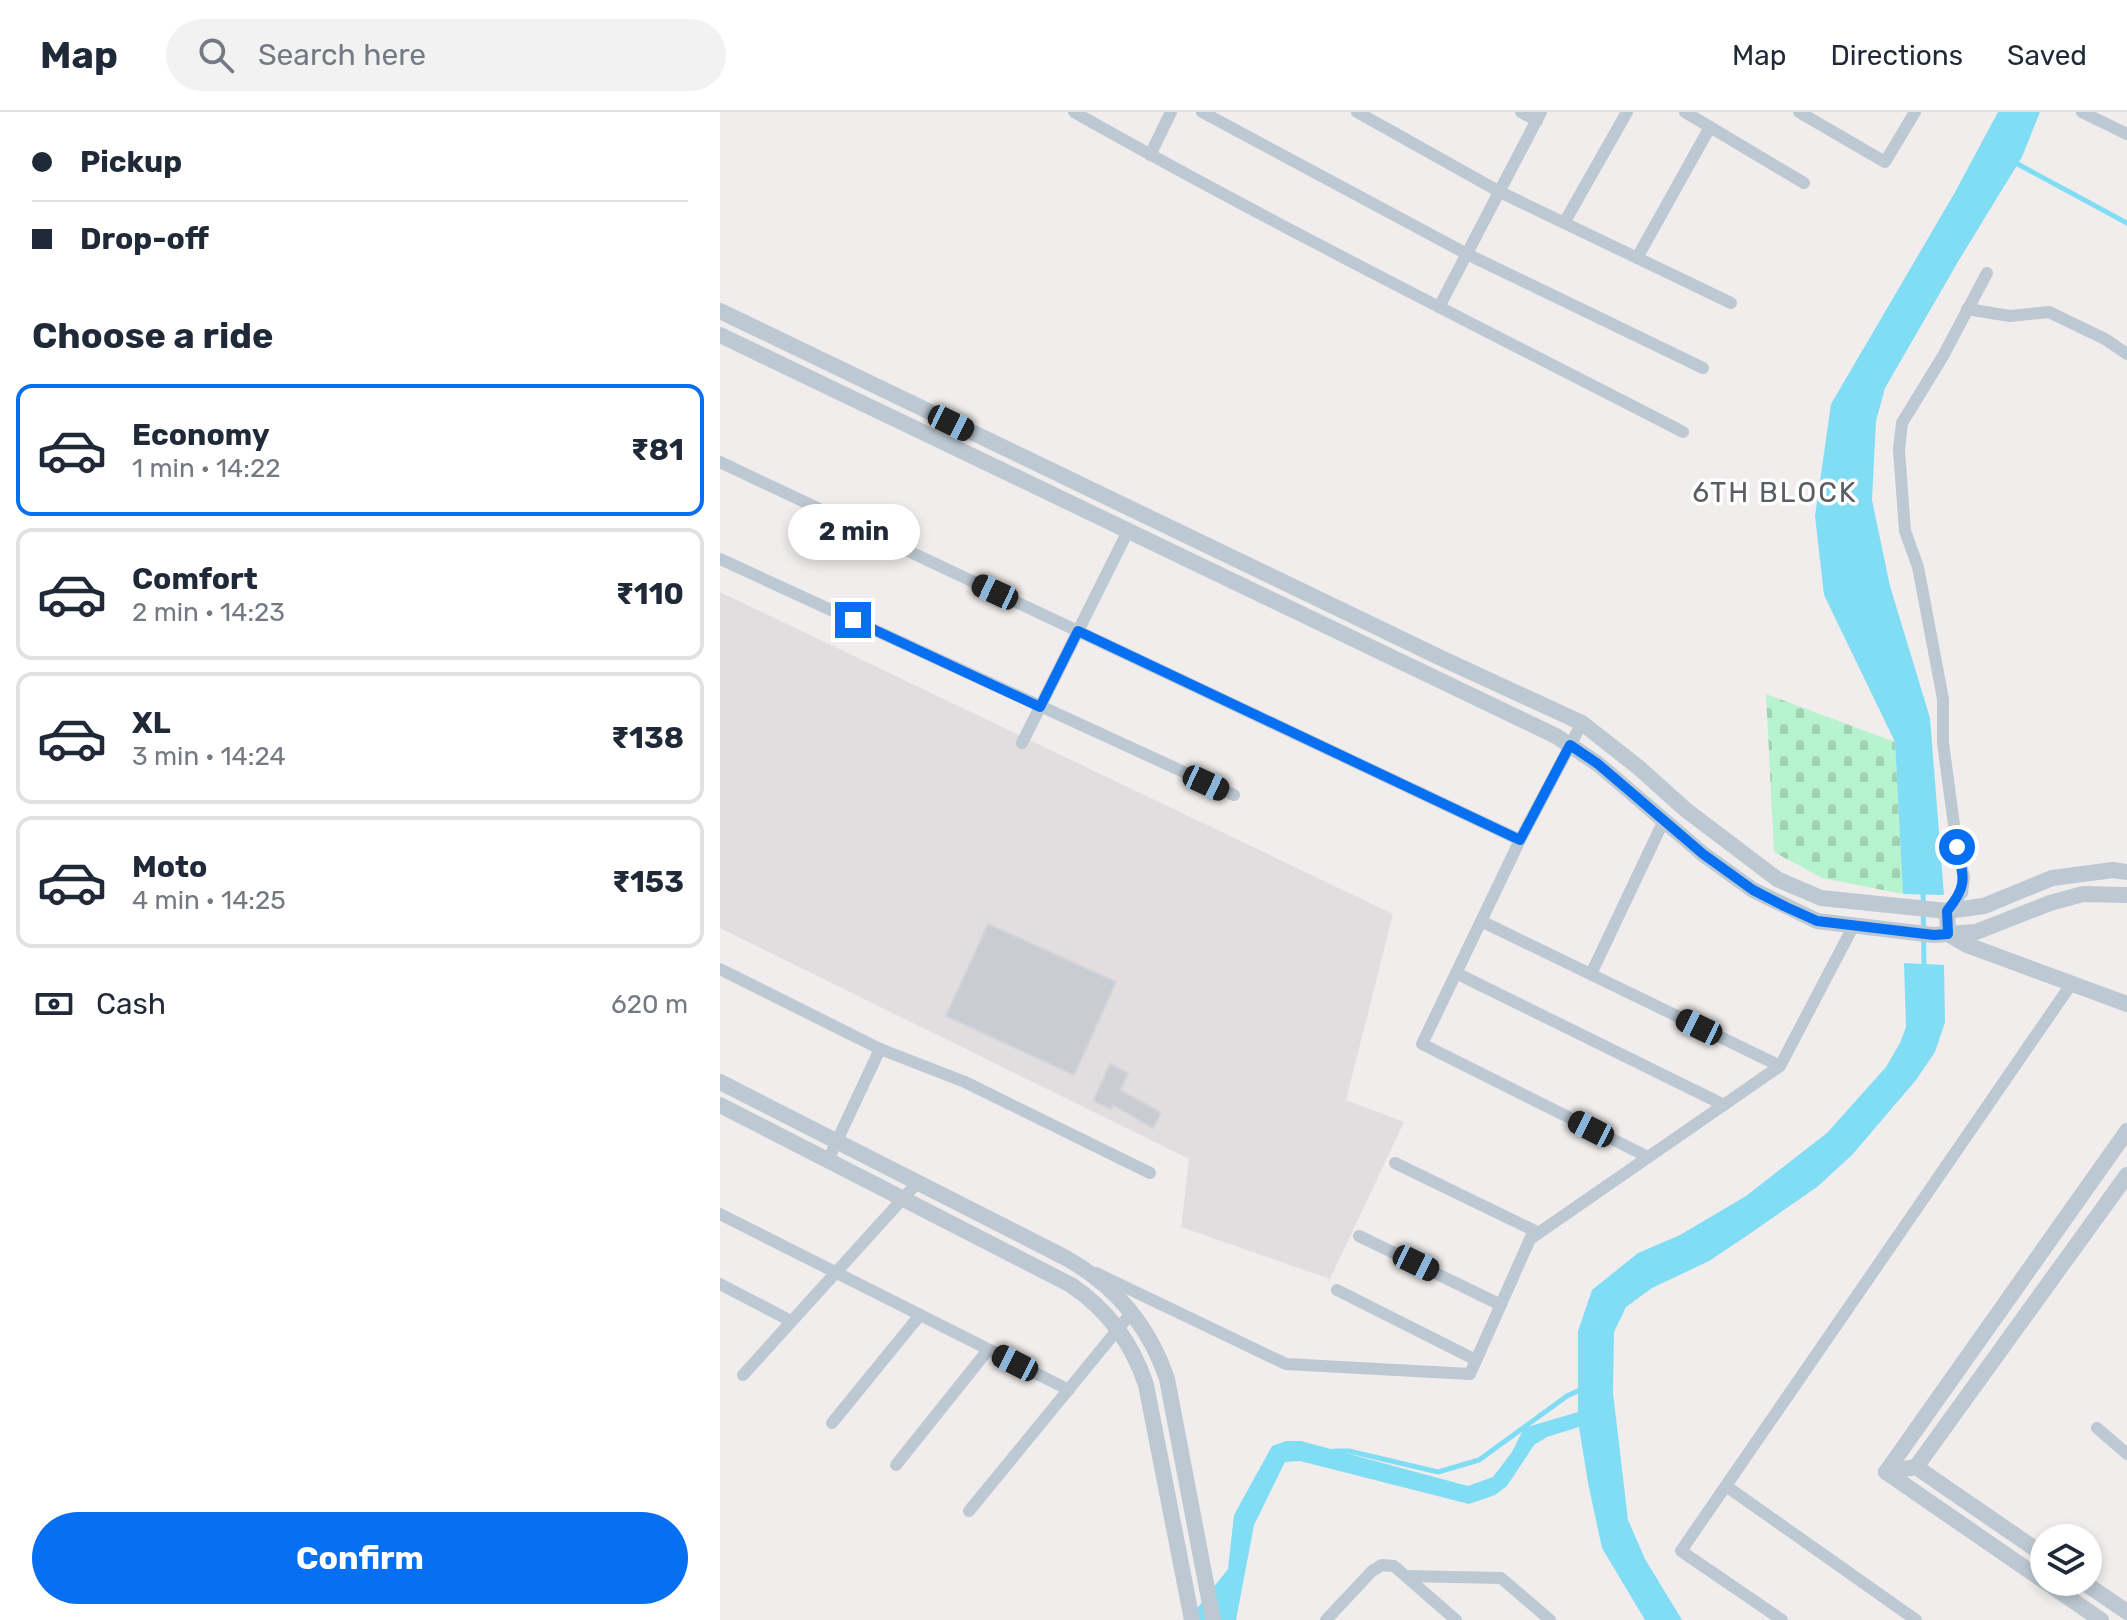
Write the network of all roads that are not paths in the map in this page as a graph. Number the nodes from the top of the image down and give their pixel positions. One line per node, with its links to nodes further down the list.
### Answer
1 (1074, 112): 14 (street)
2 (1171, 112): 14 (street)
3 (1202, 112): 18 (street)
4 (1357, 112): 16 (street)
5 (1521, 112): 10 (street)
6 (1627, 112): 17 (street)
7 (1685, 112): 12 (street)
8 (1799, 112): 9 (street)
9 (1915, 112)
10 (1539, 116): 16 (street)
11 (2098, 116): 13 (street)
12 (1710, 127): 15 (street); 19 (street)
13 (2127, 134)
14 (1150, 155): 22 (street)
15 (1804, 183)
16 (1500, 192): 17 (street); 18 (street)
17 (1564, 223): 19 (street)
18 (1467, 254): 22 (street); 27 (street)
19 (1637, 258): 21 (street)
20 (1987, 273): 23 (street)
21 (1731, 303)
22 (1439, 307): 28 (street)
23 (1967, 309): 26 (street); 42 (street)
24 (720, 311): 34 (street)
25 (720, 335): 30 (street)
26 (2127, 354)
27 (1703, 368)
28 (1683, 432)
29 (720, 462): 32 (street)
30 (1128, 531): 32 (street); 36 (street)
31 (720, 559): 33 (street)
32 (1078, 631): 33 (street); 39 (street)
33 (1040, 707): 35 (street); 37 (street)
34 (1582, 723): 36 (street); 42 (street)
35 (1022, 743)
36 (1570, 745): 38 (street); 39 (street)
37 (1234, 795)
38 (1664, 820): 44 (street); 48 (street)
39 (1520, 840): 43 (street)
40 (2127, 872): 42 (street)
41 (2127, 895): 45 (street)
42 (1947, 911): 45 (street)
43 (1481, 921): 47 (street); 48 (street)
44 (1854, 925): 45 (street); 52 (street)
45 (1948, 934): 49 (street)
46 (720, 969): 51 (street)
47 (1456, 973): 55 (street); 58 (street)
48 (1591, 974): 52 (street)
49 (2072, 983): 50 (street); 87 (street)
50 (2127, 1004)
51 (880, 1049): 57 (street); 61 (street)
52 (1780, 1066): 55 (street)
53 (720, 1082): 57 (street)
54 (720, 1105): 59 (street)
55 (1724, 1105): 58 (street)
56 (2127, 1131): 86 (street)
57 (837, 1141): 59 (street); 63 (street)
58 (1648, 1157): 66 (street)
59 (828, 1160): 64 (street)
60 (1395, 1163): 66 (street)
61 (1150, 1173)
62 (2127, 1175): 85 (street)
63 (917, 1183): 64 (street); 68 (street)
64 (903, 1199): 69 (street); 76 (street)
65 (720, 1214): 69 (street)
66 (1539, 1233): 72 (street)
67 (1359, 1236): 72 (street)
68 (1066, 1258): 73 (street); 78 (street)
69 (835, 1273): 74 (street); 75 (street)
70 (720, 1284): 75 (street)
71 (1337, 1290): 78 (street)
72 (1501, 1305): 78 (street)
73 (1132, 1312): 76 (street); 97 (street)
74 (920, 1315): 77 (street); 81 (street)
75 (791, 1321): 79 (street)
76 (1119, 1329): 80 (street); 96 (street)
77 (988, 1350): 80 (street); 84 (street)
78 (1476, 1360)
79 (743, 1375)
80 (1069, 1390): 88 (street)
81 (832, 1423)
82 (2097, 1428): 83 (street)
83 (2127, 1454)
84 (896, 1465)
85 (1916, 1467): 86 (street); 89 (street)
86 (1886, 1472): 90 (street)
87 (1726, 1486): 100 (street); 101 (street)
88 (969, 1511)
89 (2030, 1545)
90 (2030, 1572)
91 (1406, 1576): 95 (street); 98 (street); 99 (street)
92 (2102, 1595): 94 (street)
93 (2066, 1596): 102 (street)
94 (2127, 1612)
95 (1331, 1618)
96 (1192, 1620)
97 (1213, 1620)
98 (1456, 1620)
99 (1550, 1620)
100 (1782, 1620)
101 (1916, 1620)
102 (2101, 1620)

